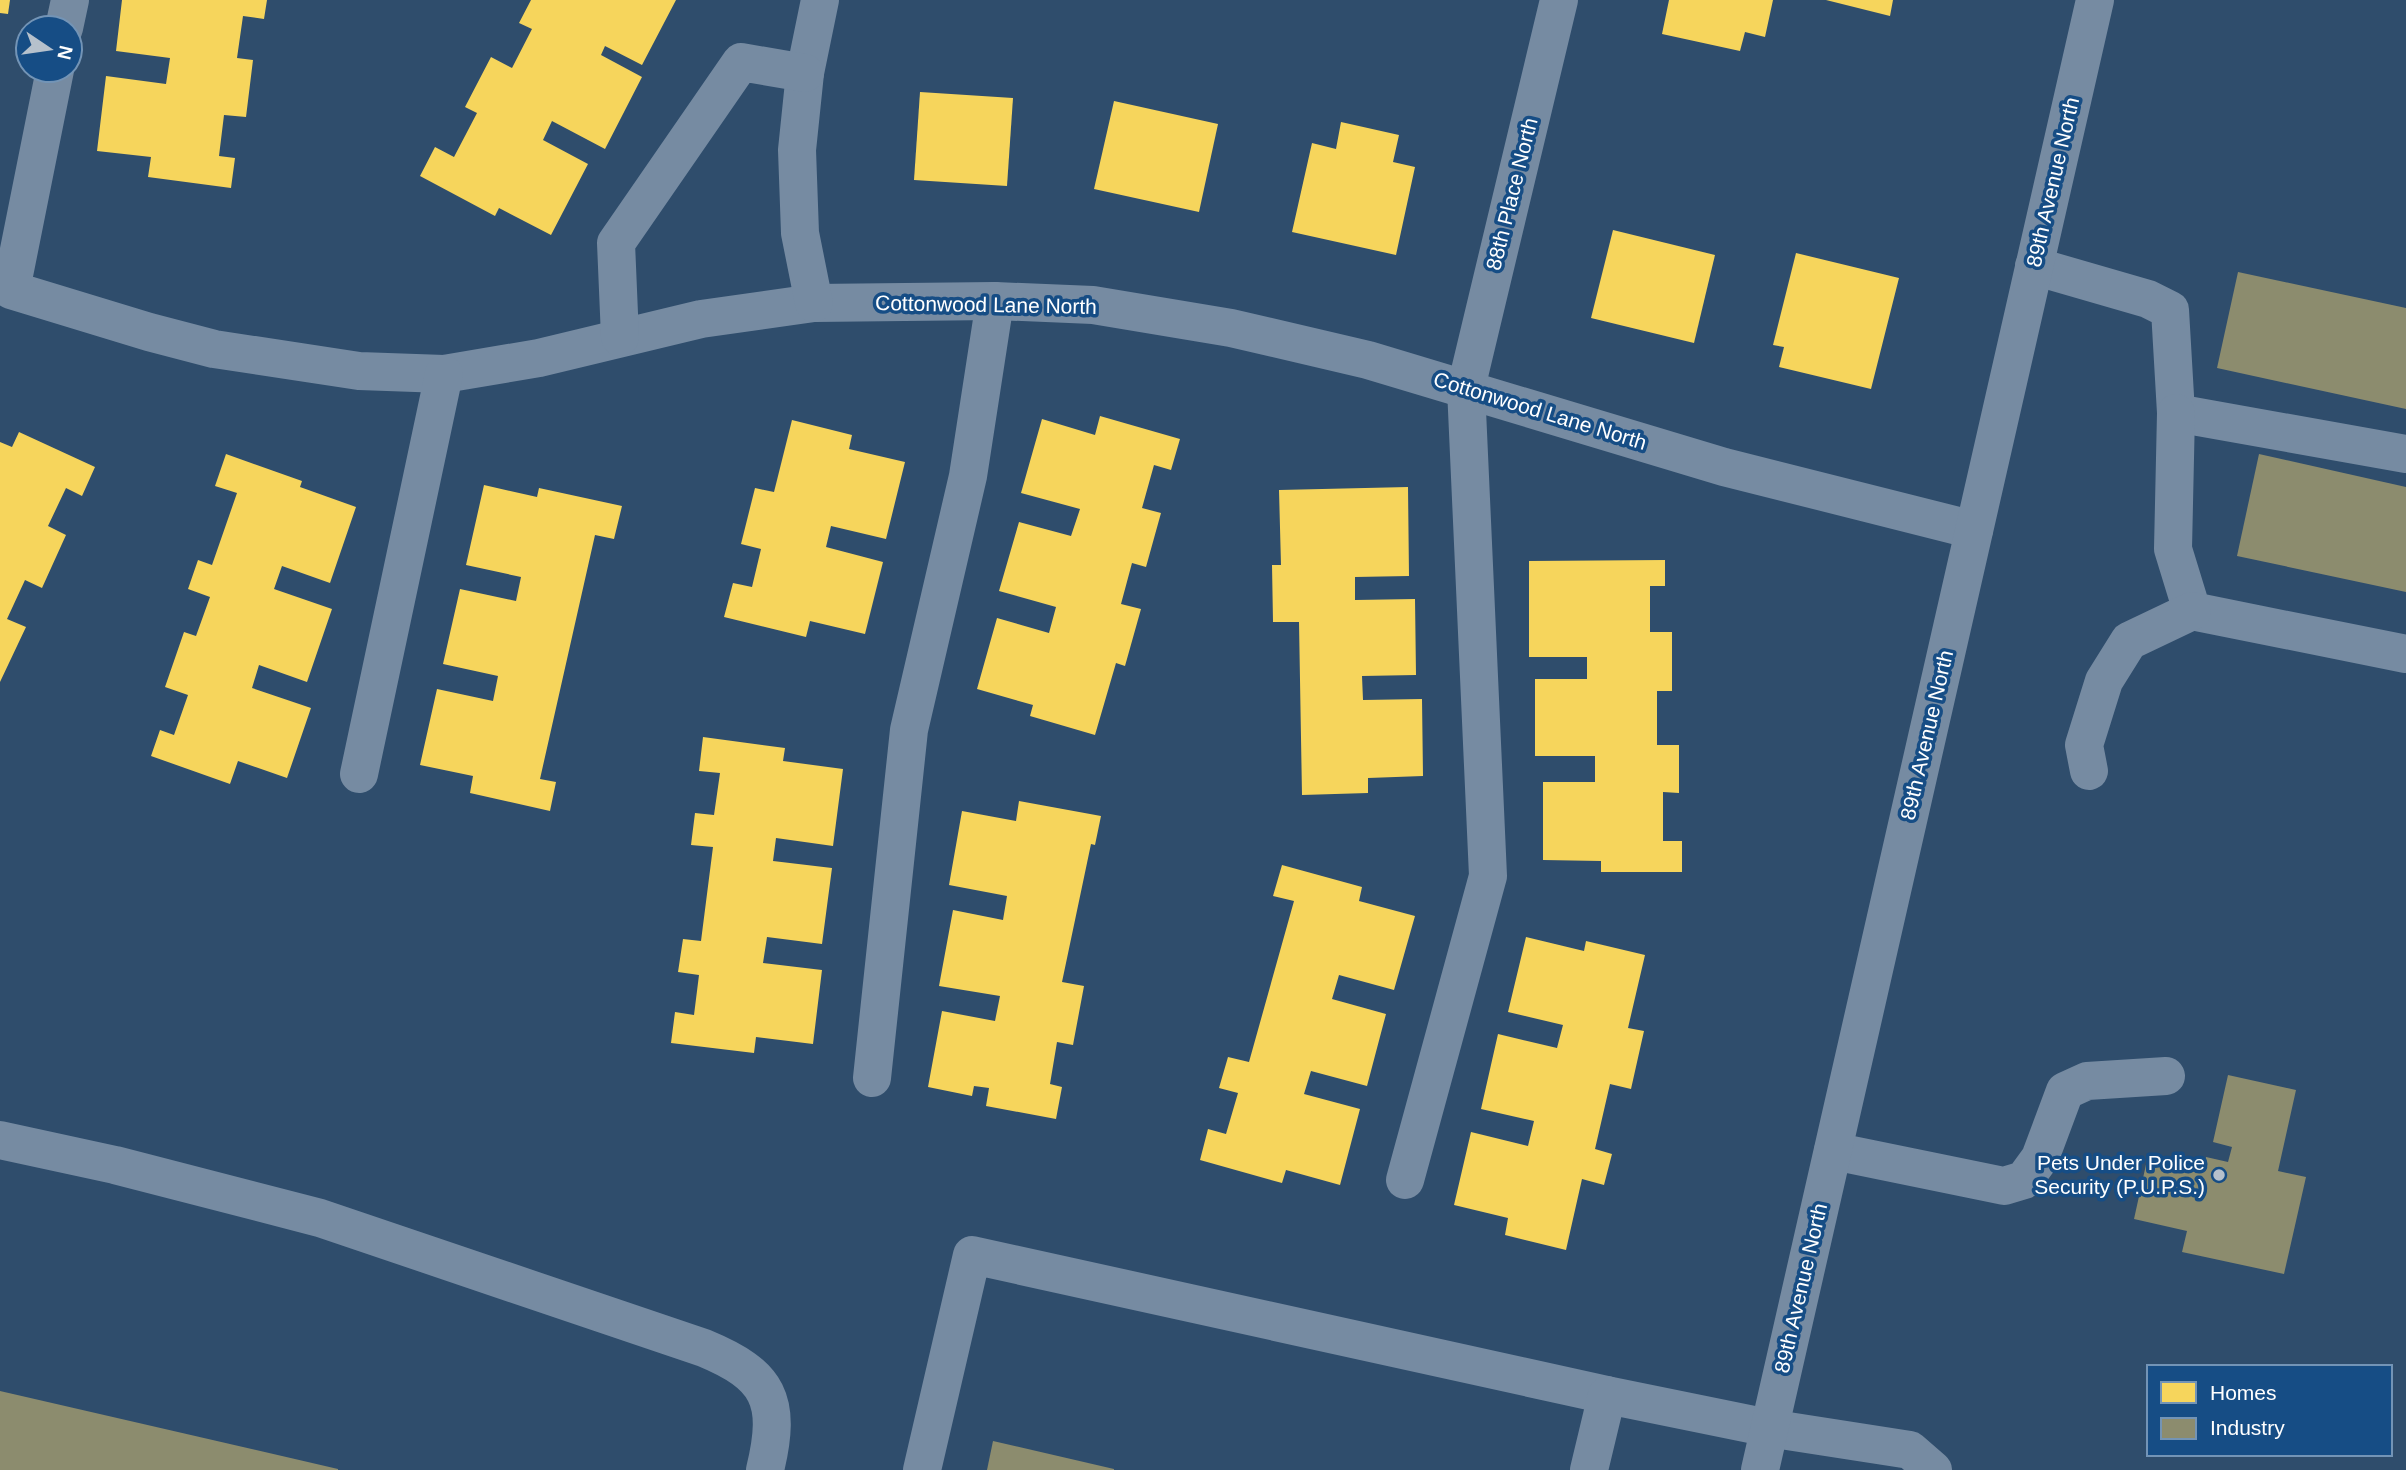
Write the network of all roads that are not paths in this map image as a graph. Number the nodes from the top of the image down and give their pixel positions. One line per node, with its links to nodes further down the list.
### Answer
1 (820, 0): 4 (street)
2 (1559, 0): 12 (street, 88th Place North)
3 (2095, 0): 6 (street, 89th Avenue North)
4 (805, 73): 9 (street); 10 (street)
5 (52, 84): 7 (street)
6 (2034, 266): 13 (street); 15 (street, 89th Avenue North)
7 (5, 292): 11 (street, Cottonwood Lane North)
8 (995, 301): 9 (street, Cottonwood Lane North); 12 (street, Cottonwood Lane North); 21 (street)
9 (814, 303): 10 (street, Cottonwood Lane North)
10 (620, 337): 11 (street, Cottonwood Lane North)
11 (444, 374): 19 (street)
12 (1466, 388): 15 (street, Cottonwood Lane North); 24 (street, 88th Place North)
13 (2176, 413): 14 (street); 16 (street)
14 (2406, 454)
15 (1973, 530): 23 (street, 89th Avenue North)
16 (2192, 611): 17 (street); 18 (street)
17 (2406, 654)
18 (2089, 771)
19 (359, 774)
20 (2166, 1076): 23 (street)
21 (872, 1077)
22 (0, 1140): 27 (street)
23 (1833, 1151): 26 (street, 89th Avenue North)
24 (1405, 1180)
25 (1606, 1395): 26 (street); 28 (street); 29 (street)
26 (1769, 1428): 30 (street, 89th Avenue North); 31 (street)
27 (765, 1470)
28 (922, 1470)
29 (1589, 1470)
30 (1760, 1470)
31 (1933, 1470)

